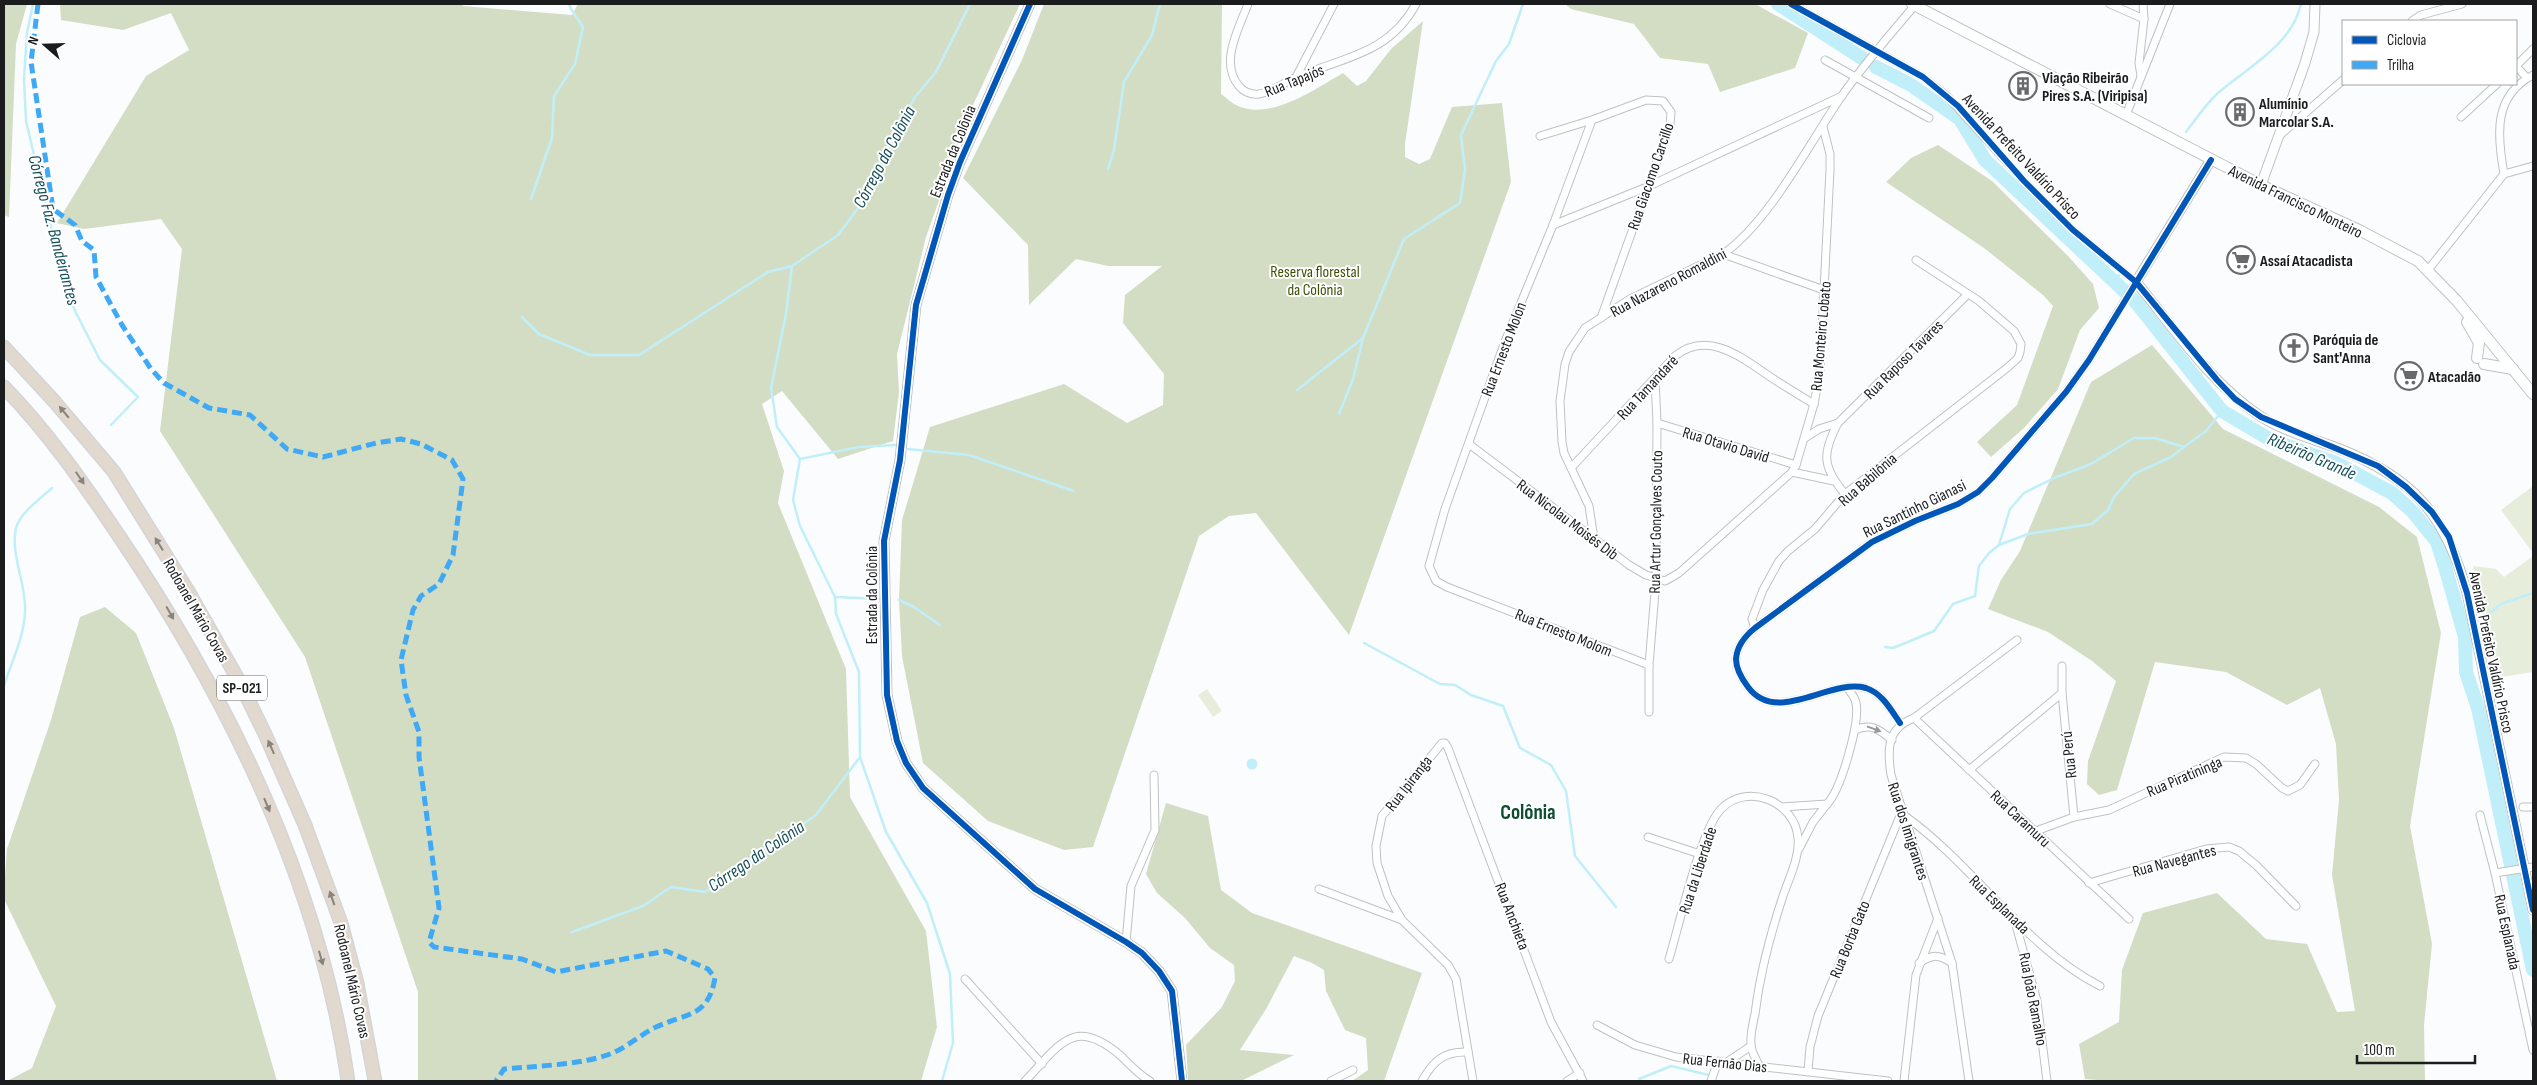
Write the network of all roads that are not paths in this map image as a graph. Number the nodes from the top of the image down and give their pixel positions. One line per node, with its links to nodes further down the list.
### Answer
1 (1030, 4): 101 (street, Estrada da Colônia)
2 (1248, 4): 19 (street, Rua Tapajós)
3 (1334, 4): 19 (street)
4 (1416, 4): 19 (street, Rua Tapajós)
5 (1791, 4): 15 (street, Avenida Prefeito Valdírio Prisco)
6 (1914, 4): 15 (street, Rua Nazareno Romaldini); 26 (main road, Avenida Francisco Monteiro)
7 (2110, 4): 12 (street)
8 (2143, 4): 12 (street)
9 (2170, 4): 20 (street)
10 (2315, 4): 32 (street)
11 (2462, 4): 13 (street)
12 (2144, 19): 20 (street)
13 (2414, 20)
14 (2533, 49): 17 (street)
15 (1877, 51): 22 (street, Rua Nazareno Romaldini); 42 (street, Avenida Prefeito Valdírio Prisco)
16 (1825, 60): 22 (street)
17 (2517, 65)
18 (2517, 67): 21 (street)
19 (1296, 77)
20 (2141, 77): 26 (street)
21 (2530, 77): 35 (street)
22 (1857, 78): 25 (street, Rua Nazareno Romaldini); 28 (street)
23 (2342, 81): 32 (street)
24 (2496, 85): 27 (street)
25 (1842, 96): 30 (street, Rua Nazareno Romaldini); 37 (street)
26 (2126, 115): 33 (main road, Avenida Francisco Monteiro)
27 (2461, 117)
28 (1929, 118)
29 (1592, 120): 31 (street, Rua Giacomo Carcillo); 37 (street, Rua Giacomo Carcillo); 38 (street, Rua Ernesto Molon)
30 (1823, 127): 39 (street, Rua Nazareno Romaldini); 43 (street, Rua Monteiro Lobato)
31 (1540, 136)
32 (2279, 136): 36 (street)
33 (2211, 160): 36 (main road, Avenida Francisco Monteiro); 42 (street, Rua Santinho Gianasi)
34 (2533, 166): 35 (street)
35 (2504, 174): 41 (street)
36 (2261, 185): 41 (main road, Avenida Francisco Monteiro)
37 (1647, 187): 38 (street); 46 (street, Rua Giacomo Carcillo)
38 (1553, 226): 56 (street, Rua Ernesto Molon)
39 (1723, 254): 43 (street); 46 (street, Rua Nazareno Romaldini)
40 (1916, 260): 44 (street)
41 (2428, 270): 45 (main road, Avenida Francisco Monteiro)
42 (2135, 285): 64 (street, Rua Santinho Gianasi); 91 (street, Avenida Prefeito Valdírio Prisco)
43 (1824, 290): 52 (street, Rua Monteiro Lobato)
44 (1967, 295): 54 (street, Rua Raposo Tavares); 60 (street, Rua Babilônia)
45 (2457, 301): 48 (main road, Avenida Francisco Monteiro); 48 (main road)
46 (1601, 318): 57 (street, Rua Nazareno Romaldini)
47 (4, 348): 119 (highway, Rodoanel Mário Covas / SP-021, one-way to 47)
48 (2513, 368): 51 (main road, Avenida Francisco Monteiro)
49 (1655, 378): 52 (street, Rua Tamandaré); 53 (street, Rua Artur Gonçalves Couto); 57 (street, Rua Tamandaré)
50 (4, 387): 118 (highway, Rodoanel Mário Covas / SP-021, one-way to 118)
51 (2533, 394)
52 (1814, 404): 55 (street, Rua Monteiro Lobato)
53 (1657, 422): 58 (street, Rua Otavio David); 62 (street, Rua Artur Gonçalves Couto)
54 (1838, 423): 55 (street, Rua Raposo Tavares); 59 (street, Rua Raposo Tavares)
55 (1805, 438): 58 (street, Rua Monteiro Lobato)
56 (1469, 444): 61 (street, Rua Nicolau Moisés Dib); 63 (street, Rua Ernesto Molon)
57 (1571, 468): 61 (street, Rua Nazareno Romaldini)
58 (1794, 469): 59 (street, Rua Otavio David); 62 (street)
59 (1834, 481): 60 (street, Rua Raposo Tavares)
60 (1845, 494): 64 (street, Rua Babilônia)
61 (1594, 539): 62 (street, Rua Nicolau Moisés Dib)
62 (1656, 580): 66 (street, Rua Artur Gonçalves Couto)
63 (1436, 581): 66 (street, Rua Ernesto Molom)
64 (1755, 628): 68 (street, Rua Santinho Gianasi)
65 (2017, 640): 71 (street)
66 (1649, 665): 70 (street)
67 (2062, 666): 69 (street, Rua Perú)
68 (1848, 689): 72 (street, Rua Santinho Gianasi); 73 (street)
69 (2062, 693): 77 (street); 85 (street, Rua Perú)
70 (1649, 712)
71 (1914, 718): 72 (street); 77 (street, Rua Caramuru)
72 (1900, 723): 74 (street, Rua dos Imigrantes)
73 (1854, 730): 74 (street, one-way to 74); 79 (street)
74 (1892, 740): 83 (street, Rua dos Imigrantes)
75 (1448, 748): 100 (street, Rua Ipiranga); 117 (street, Rua Anchieta)
76 (2315, 764): 85 (street, Rua Piratininga)
77 (1969, 770): 86 (street, Rua Caramuru)
78 (1154, 775): 101 (street)
79 (1827, 804): 80 (street); 88 (street)
80 (1782, 807): 88 (street); 89 (street, Rua da Liberdade)
81 (2523, 807): 82 (street)
82 (2533, 807)
83 (1903, 813): 97 (street, Rua dos Imigrantes); 98 (street, Rua Esplanada); 116 (street, Rua Borba Gato)
84 (2480, 815): 92 (street)
85 (2074, 818): 86 (street, Rua Piratininga)
86 (2036, 832): 93 (street, Rua Caramuru)
87 (1648, 838): 89 (street)
88 (1798, 852): 108 (street)
89 (1700, 854): 102 (street, Rua da Liberdade)
90 (2533, 866): 91 (street)
91 (2520, 867): 92 (street); 96 (street, Avenida Prefeito Valdírio Prisco)
92 (2499, 872): 109 (street, Rua Esplanada)
93 (2090, 883): 95 (street, Rua Navegantes); 99 (street, Rua Caramuru)
94 (1319, 889): 100 (street)
95 (2296, 906)
96 (2533, 910)
97 (1938, 918): 103 (street); 104 (street, Rua dos Imigrantes)
98 (2014, 918): 106 (street, Rua Esplanada); 132 (street, Rua João Ramalho)
99 (2129, 919)
100 (1402, 920): 110 (street)
101 (1126, 942): 122 (street, Estrada da Colônia)
102 (1669, 959)
103 (1919, 963): 104 (street); 130 (street)
104 (1952, 963): 131 (street, Rua dos Imigrantes)
105 (965, 978): 113 (street)
106 (2100, 986)
107 (1597, 1025): 111 (street, Rua Fernão Dias)
108 (1751, 1046): 112 (street); 114 (street)
109 (2533, 1050)
110 (1468, 1052): 124 (street); 125 (street)
111 (1718, 1062): 112 (street, Rua Fernão Dias); 128 (street)
112 (1727, 1062): 114 (street, Rua Fernão Dias)
113 (1042, 1064): 120 (street); 121 (street)
114 (1759, 1065): 116 (street, Rua Fernão Dias)
115 (1353, 1070): 123 (street)
116 (1808, 1071): 129 (street, Rua Fernão Dias)
117 (1580, 1073): 126 (street); 127 (street, Rua Anchieta)
118 (348, 1081)
119 (374, 1081)
120 (1025, 1081)
121 (1150, 1081)
122 (1182, 1081)
123 (1331, 1081)
124 (1422, 1081)
125 (1473, 1081)
126 (1567, 1081)
127 (1583, 1081)
128 (1711, 1081)
129 (1888, 1081)
130 (1904, 1081)
131 (1969, 1081)
132 (2047, 1081)

